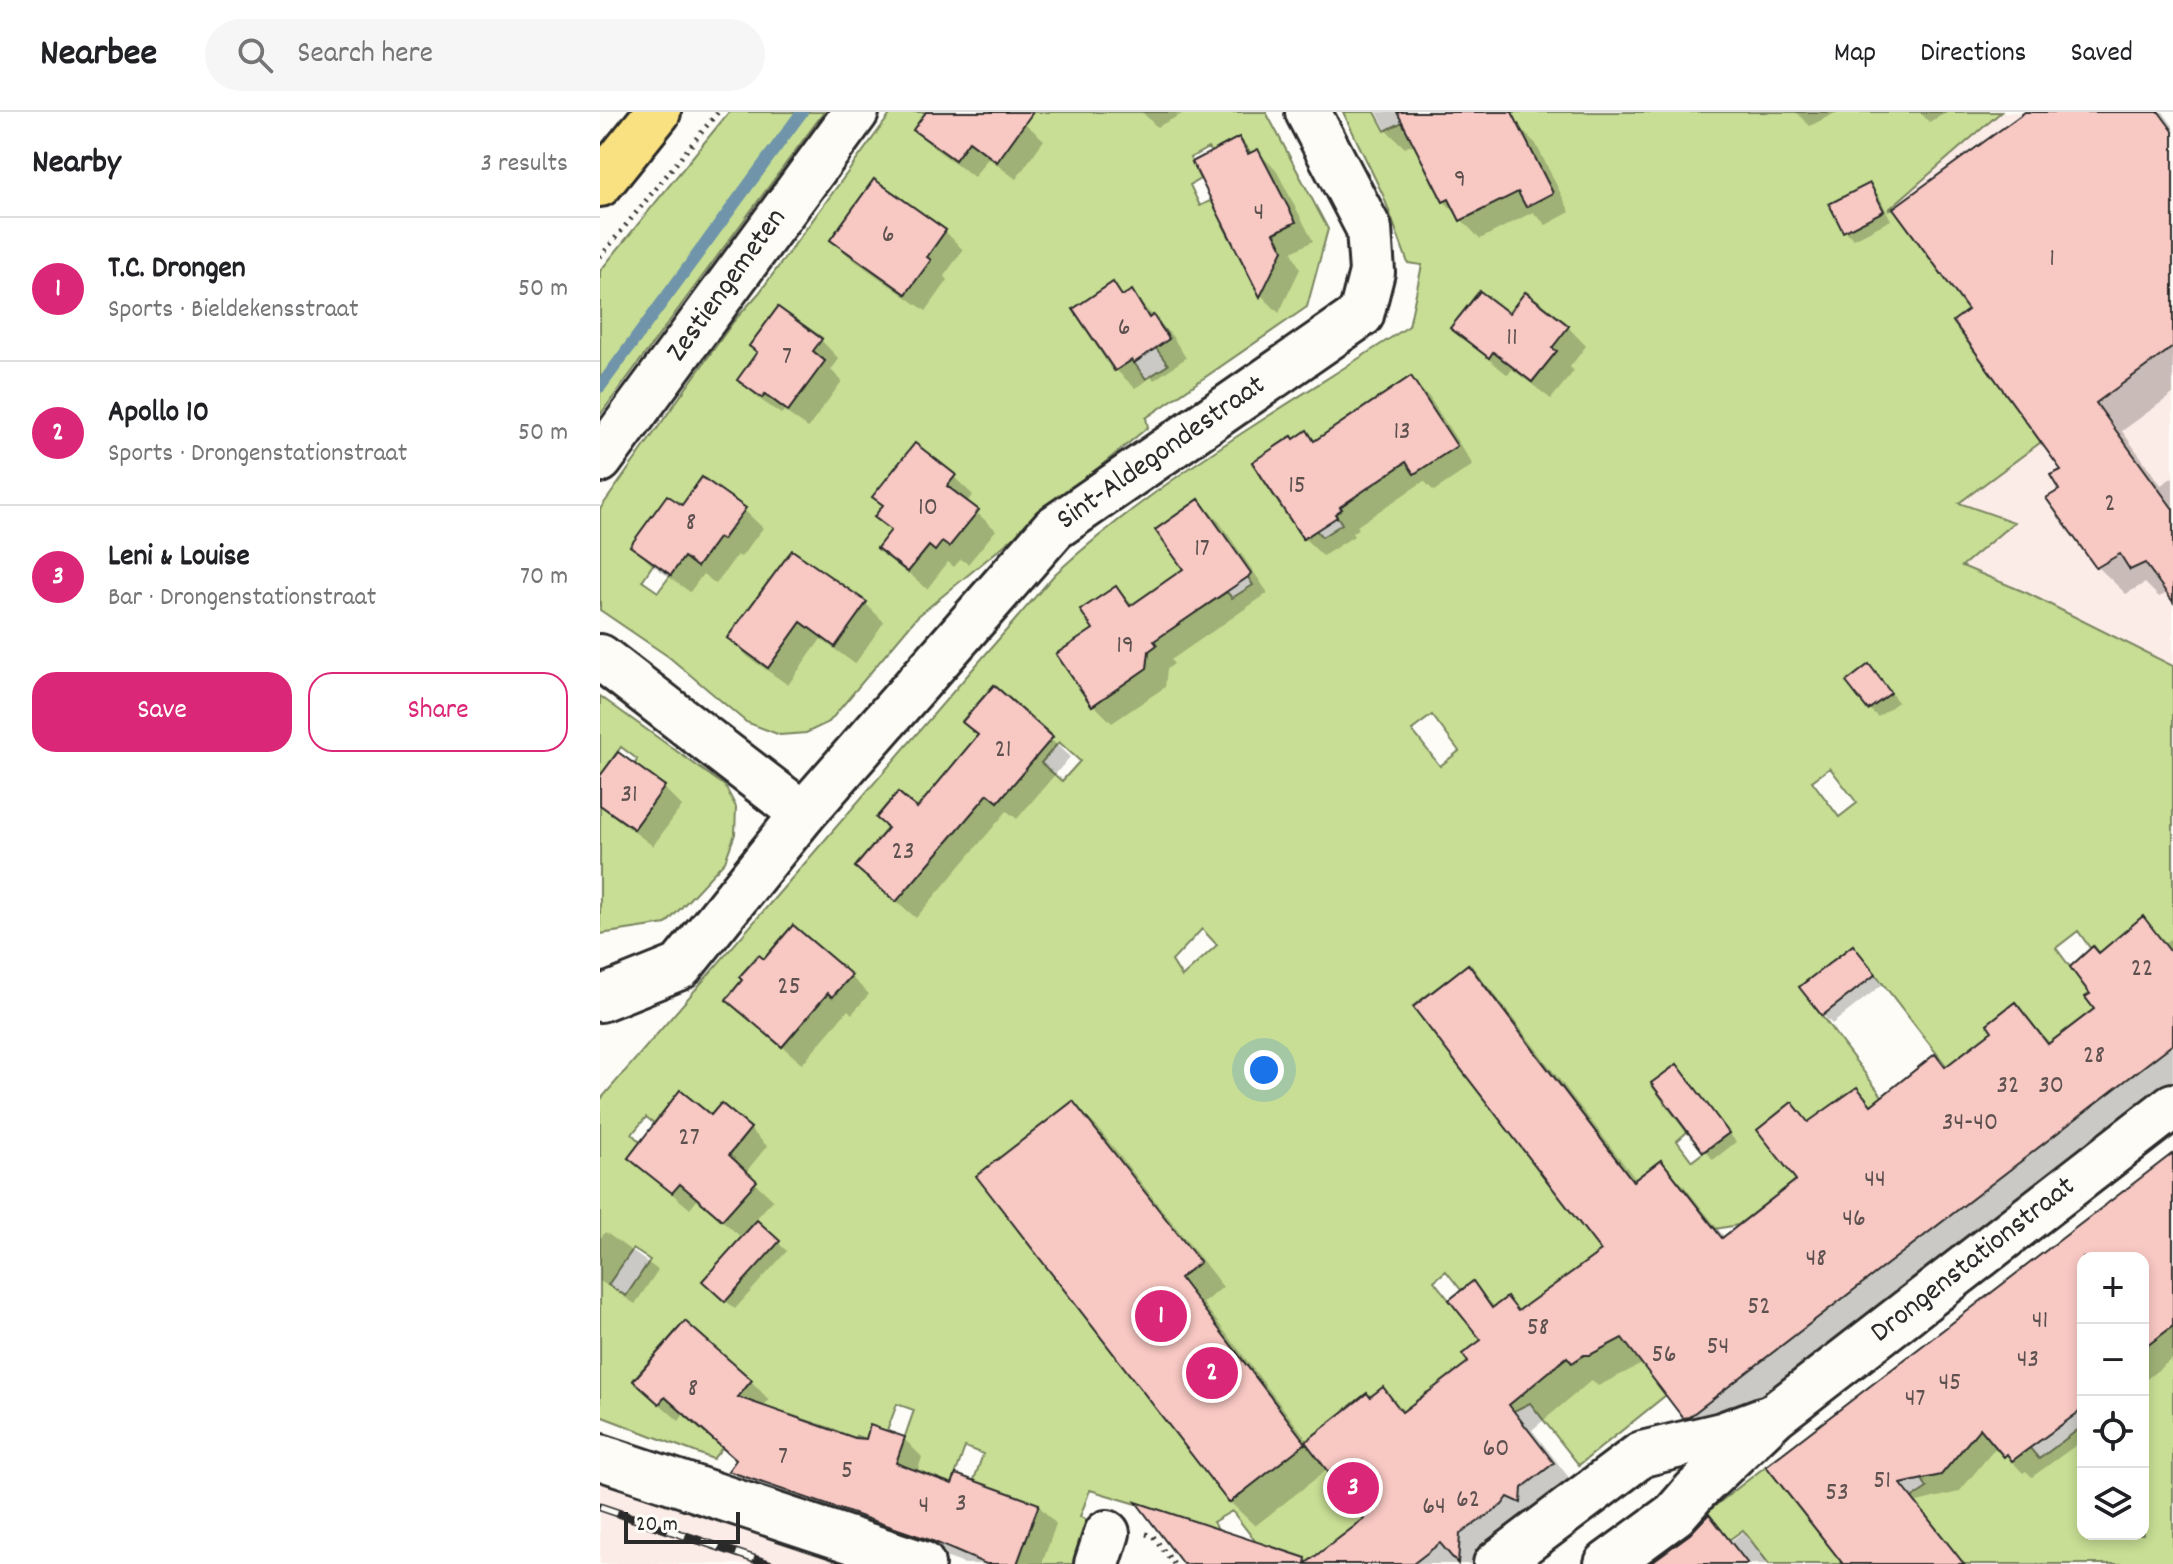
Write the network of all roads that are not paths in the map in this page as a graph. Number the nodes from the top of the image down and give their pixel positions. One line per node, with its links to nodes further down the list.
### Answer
1 (658, 112): 4 (highway)
2 (856, 112): 5 (street, Zestiengemeten)
3 (1308, 112): 7 (street, Sint-Aldegondestraat)
4 (600, 184)
5 (600, 460)
6 (600, 657): 7 (street)
7 (803, 814): 8 (street, Sint-Aldegondestraat)
8 (600, 999)
9 (2173, 1106): 10 (street, Drongenstationstraat)
10 (1775, 1415): 13 (street, Drongenstationstraat); 14 (street, Drongenstationstraat)
11 (600, 1457): 12 (street)
12 (922, 1564)
13 (1496, 1564)
14 (1607, 1564)

